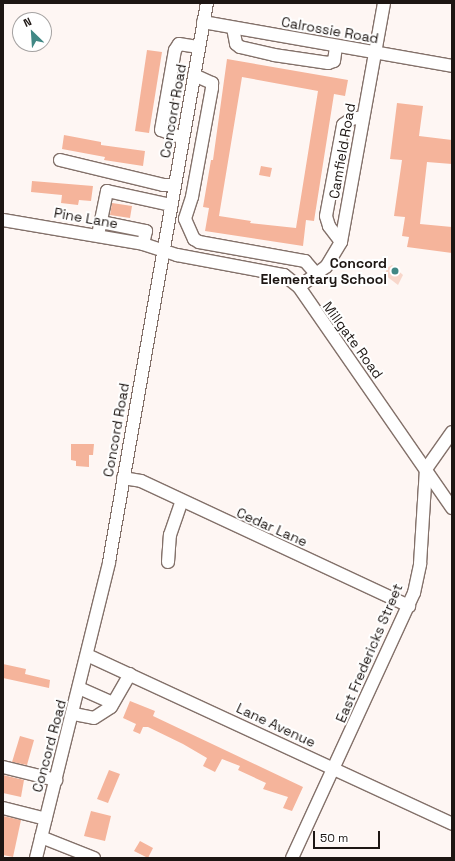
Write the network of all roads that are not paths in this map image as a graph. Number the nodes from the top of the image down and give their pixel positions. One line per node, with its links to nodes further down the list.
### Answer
1 (207, 3): 3 (street, Concord Road)
2 (384, 3): 7 (street, Camfield Road)
3 (203, 22): 4 (street, Calrossie Road); 5 (street, Concord Road)
4 (233, 28): 6 (street, Calrossie Road); 6 (street)
5 (199, 47): 9 (street, Concord Road); 11 (street)
6 (336, 47): 7 (street, Calrossie Road)
7 (376, 54): 8 (street, Calrossie Road); 10 (street, Camfield Road)
8 (452, 66)
9 (194, 75): 11 (street, Concord Road); 15 (street)
10 (363, 117): 19 (street, Camfield Road); 19 (street)
11 (183, 138): 13 (street, Concord Road)
12 (60, 160): 13 (street)
13 (175, 184): 14 (street, Concord Road)
14 (171, 208): 15 (street); 17 (street); 21 (street, Concord Road)
15 (186, 213): 22 (street)
16 (3, 220): 18 (street, Pine Lane)
17 (101, 222): 18 (street); 20 (street)
18 (98, 235): 20 (street, Pine Lane)
19 (341, 242): 22 (street, Camfield Road)
20 (143, 244): 21 (street, Pine Lane)
21 (163, 250): 23 (street, Millgate Road); 26 (street, Concord Road)
22 (317, 275): 23 (street, Camfield Road)
23 (299, 287): 25 (street, Millgate Road)
24 (452, 432): 25 (street)
25 (426, 469): 28 (street, Millgate Road); 30 (street, East Fredericks Street)
26 (123, 478): 27 (street, Cedar Lane); 31 (street, Concord Road)
27 (182, 501): 29 (street); 30 (street, Cedar Lane)
28 (452, 508)
29 (168, 562)
30 (408, 606): 37 (street, East Fredericks Street)
31 (87, 654): 32 (street, Lane Avenue); 33 (street, Concord Road)
32 (130, 674): 34 (street); 37 (street, Lane Avenue)
33 (79, 688): 34 (street); 35 (street, Concord Road)
34 (113, 703): 35 (street)
35 (74, 714): 38 (street, Concord Road)
36 (3, 767): 38 (street)
37 (335, 769): 41 (street, Lane Avenue); 45 (street, East Fredericks Street)
38 (56, 780): 40 (street, Concord Road)
39 (3, 808): 40 (street)
40 (46, 819): 42 (street, Concord Road)
41 (452, 824)
42 (41, 836): 43 (street, Concord Road); 44 (street)
43 (36, 858)
44 (94, 858)
45 (292, 858)

